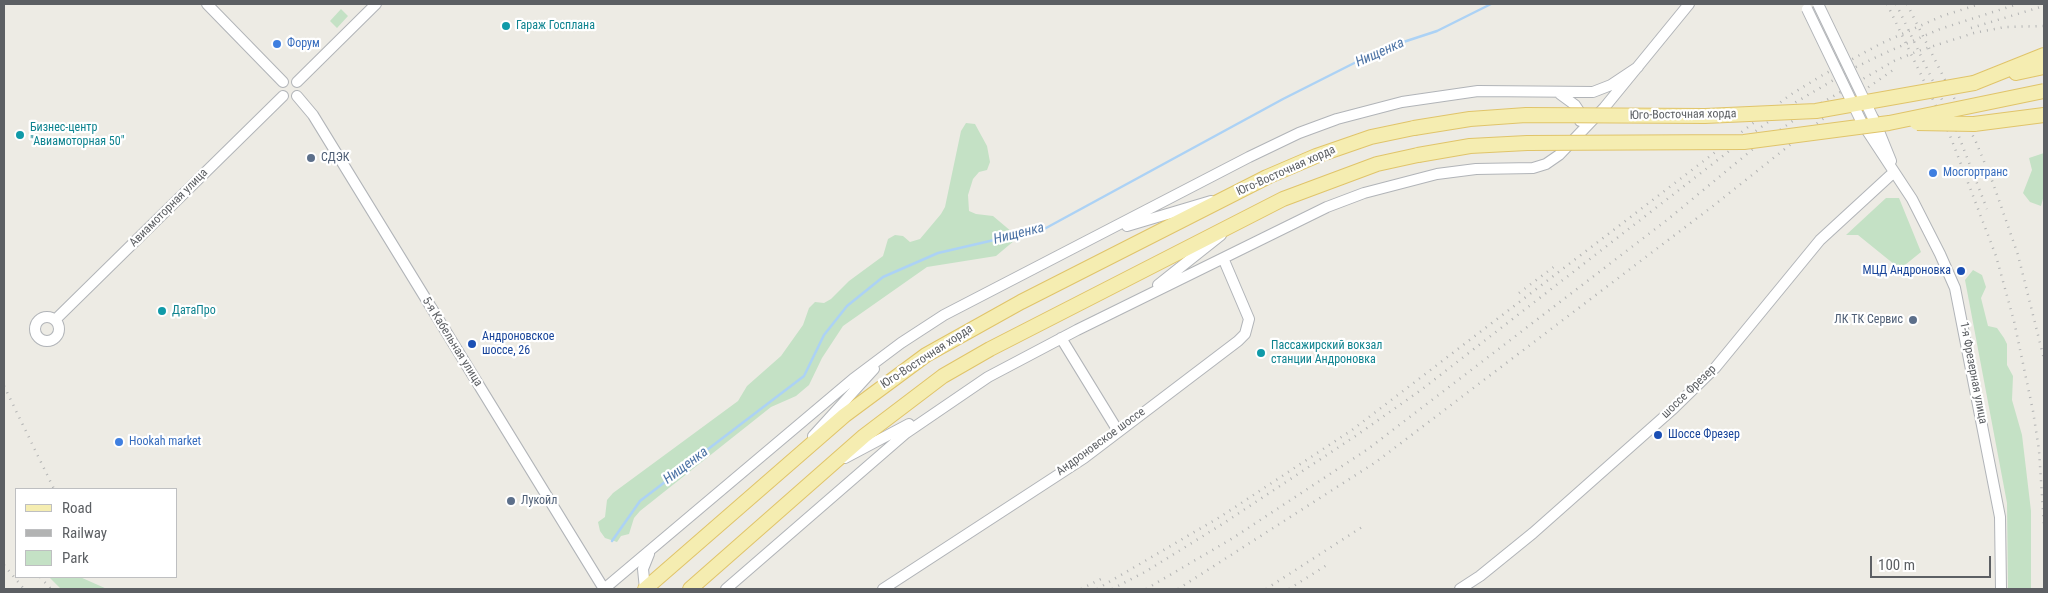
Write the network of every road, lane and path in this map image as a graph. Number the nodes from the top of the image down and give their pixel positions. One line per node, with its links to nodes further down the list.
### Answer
1 (208, 4): 9 (street)
2 (376, 4): 10 (street)
3 (1689, 4): 7 (street)
4 (1818, 4): 19 (street, 1-я Фрезерная улица, bridge)
5 (1806, 6): 19 (street, 1-я Фрезерная улица, bridge)
6 (2044, 55): 11 (main road)
7 (1638, 67): 13 (street); 18 (street)
8 (2044, 67): 11 (main road, Юго-Восточная хорда)
9 (283, 82): 10 (street); 14 (street)
10 (297, 82): 15 (street)
11 (1974, 83): 20 (main road, Юго-Восточная хорда, bridge)
12 (2044, 91): 17 (main road, Юго-Восточная хорда, bridge)
13 (1555, 92): 18 (street); 22 (street)
14 (283, 96): 15 (street); 25 (street, Авиамоторная улица)
15 (297, 96): 33 (street, 5-я Кабельная улица)
16 (2044, 115): 17 (main road, bridge)
17 (1889, 123): 21 (main road, Юго-Восточная хорда, bridge)
18 (1574, 138): 23 (street)
19 (1894, 172): 38 (street, шоссе Фрезер); 39 (street, 1-я Фрезерная улица)
20 (1236, 193): 22 (street); 31 (main road, Юго-Восточная хорда)
21 (1238, 222): 24 (street); 30 (main road, Юго-Восточная хорда)
22 (1104, 232): 27 (street)
23 (1222, 258): 24 (street); 29 (street, Андроновское шоссе)
24 (1142, 298): 26 (street)
25 (56, 320)
26 (1061, 338): 28 (street); 29 (street)
27 (892, 350): 31 (street); 32 (street)
28 (938, 409): 30 (street); 36 (street)
29 (1118, 430): 37 (street, Андроновское шоссе)
30 (828, 467): 35 (main road, Юго-Восточная хорда)
31 (781, 472): 34 (main road, Юго-Восточная хорда)
32 (656, 546): 33 (street); 34 (street)
33 (604, 589)
34 (645, 589)
35 (690, 589)
36 (726, 589)
37 (883, 589)
38 (1460, 589)
39 (2001, 589)

